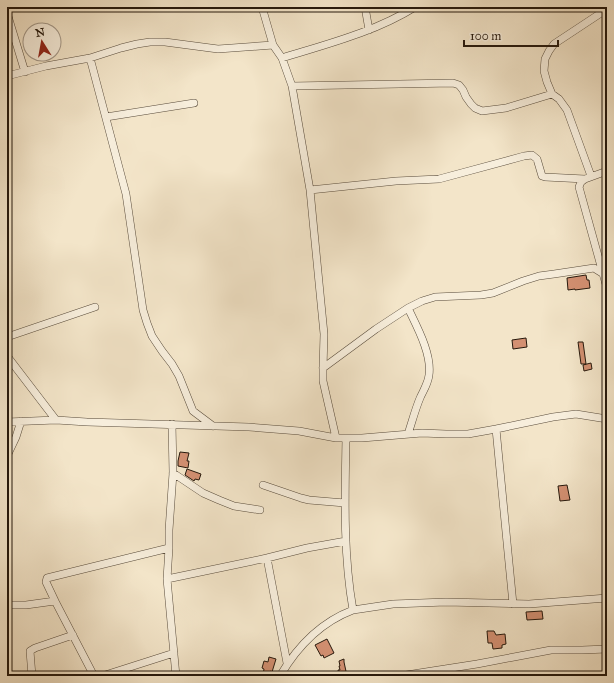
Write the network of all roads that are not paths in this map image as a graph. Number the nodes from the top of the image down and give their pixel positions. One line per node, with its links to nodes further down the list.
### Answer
1 (262, 7): 7 (street)
2 (364, 7): 6 (street)
3 (415, 7): 6 (street)
4 (607, 9): 13 (street)
5 (7, 13): 10 (street)
6 (369, 30): 9 (street)
7 (273, 45): 8 (street); 9 (street)
8 (90, 58): 10 (street); 15 (street)
9 (282, 58): 12 (street)
10 (26, 72): 11 (street)
11 (7, 76)
12 (292, 86): 13 (street); 18 (street)
13 (552, 94): 17 (street)
14 (194, 103): 15 (street)
15 (106, 118): 28 (street)
16 (607, 171): 17 (street)
17 (588, 178): 18 (street); 19 (street)
18 (310, 190): 27 (street)
19 (599, 260): 20 (street); 21 (street)
20 (594, 268): 21 (street); 24 (street)
21 (602, 273): 22 (street)
22 (607, 288)
23 (95, 307): 25 (street)
24 (408, 308): 27 (street); 37 (street)
25 (7, 337)
26 (7, 356): 30 (street)
27 (323, 368): 38 (street)
28 (193, 411): 34 (street); 35 (street)
29 (607, 419): 36 (street)
30 (56, 420): 31 (street); 33 (street)
31 (21, 421): 32 (street); 40 (street)
32 (7, 422)
33 (172, 424): 34 (street); 41 (street)
34 (190, 425): 35 (street)
35 (213, 426): 38 (street)
36 (496, 429): 37 (street); 51 (street)
37 (408, 434): 39 (street)
38 (336, 438): 39 (street)
39 (346, 438): 43 (street)
40 (7, 456)
41 (173, 473): 44 (street); 46 (street)
42 (263, 485): 43 (street)
43 (345, 503): 45 (street)
44 (260, 510)
45 (346, 541): 47 (street); 53 (street)
46 (170, 548): 48 (street); 50 (street)
47 (267, 558): 48 (street); 57 (street)
48 (167, 579): 56 (street)
49 (607, 598): 51 (street)
50 (55, 601): 52 (street); 54 (street)
51 (513, 604): 53 (street)
52 (7, 605)
53 (353, 610): 57 (street)
54 (73, 635): 58 (street); 59 (street)
55 (607, 649): 63 (street)
56 (174, 653): 60 (street); 61 (street)
57 (287, 663): 62 (street)
58 (32, 676)
59 (94, 676)
60 (102, 676)
61 (176, 676)
62 (280, 676)
63 (400, 676)

